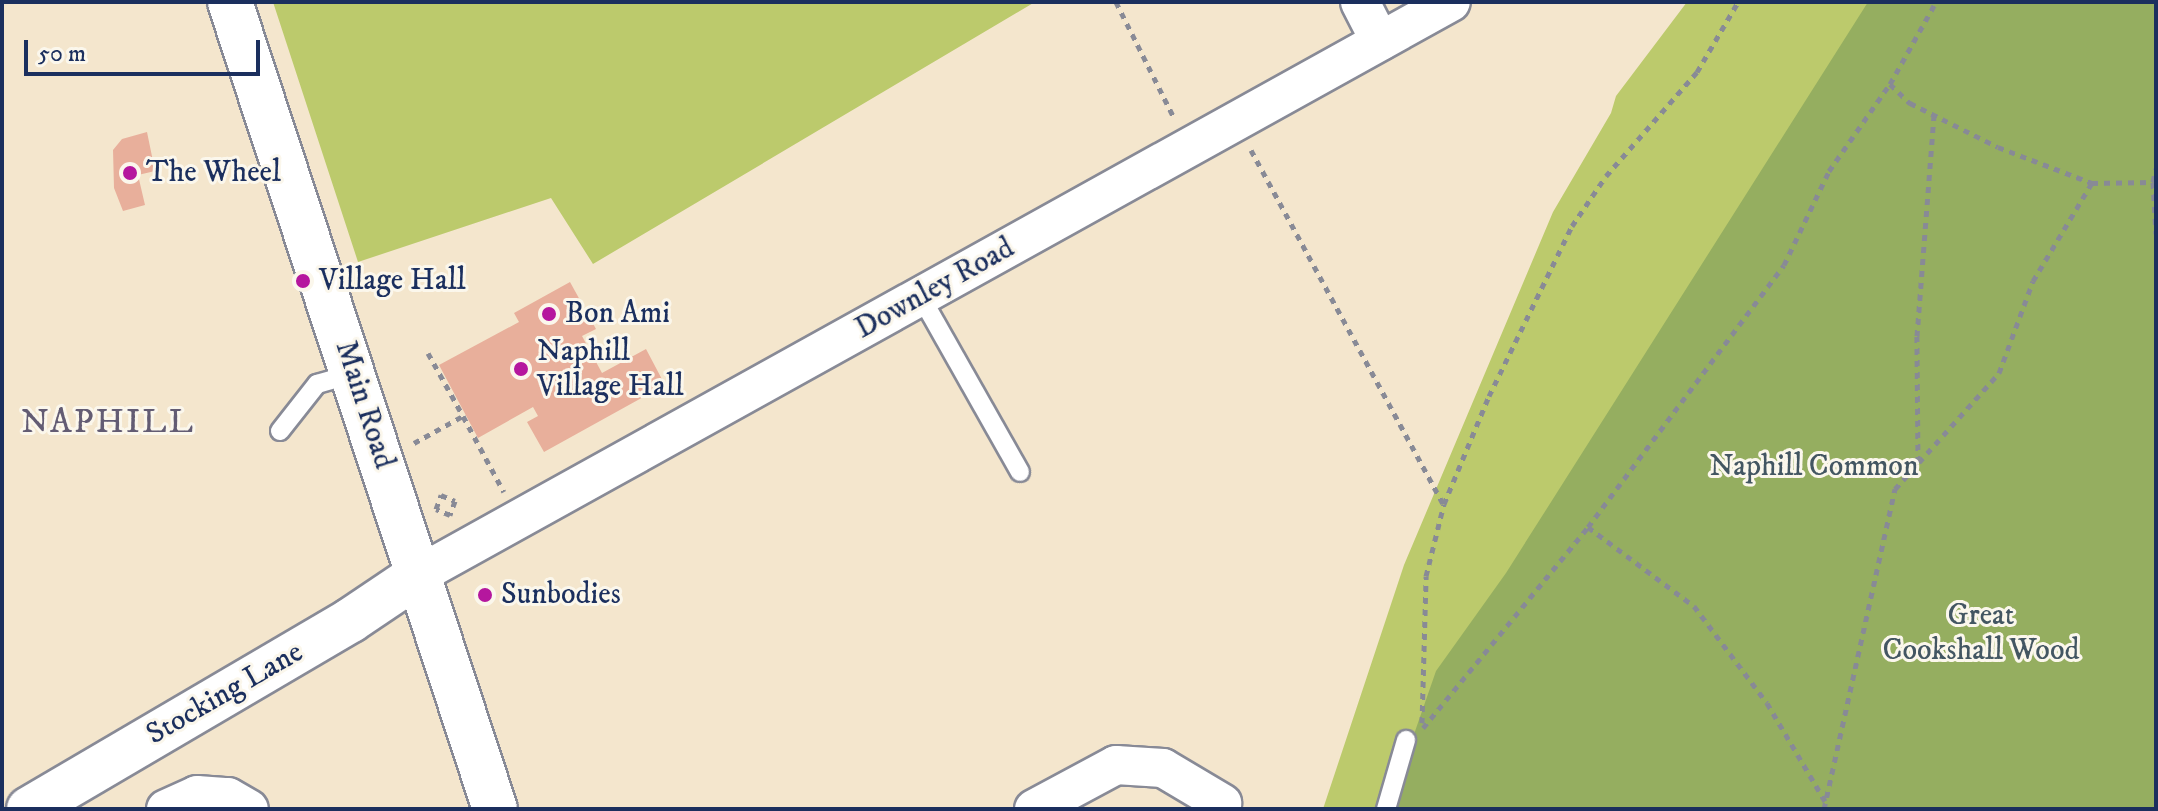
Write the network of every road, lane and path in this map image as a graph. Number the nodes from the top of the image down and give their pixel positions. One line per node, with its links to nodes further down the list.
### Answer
1 (230, 2): 18 (street, Main Road)
2 (1116, 2): 11 (path)
3 (1360, 2): 7 (street)
4 (1451, 2): 7 (street, Downley Road)
5 (1738, 2): 24 (path)
6 (1936, 2): 8 (path)
7 (1380, 41): 10 (street, Downley Road)
8 (1890, 84): 9 (path); 26 (path)
9 (1934, 115): 14 (path); 22 (path)
10 (1237, 121): 11 (street, Downley Road); 24 (path)
11 (1189, 147): 16 (street, Downley Road)
12 (2156, 168): 13 (path)
13 (2153, 182): 14 (path); 15 (path)
14 (2092, 183): 22 (path)
15 (2156, 234)
16 (921, 297): 23 (lane); 25 (street, Downley Road)
17 (428, 353): 19 (path)
18 (353, 374): 20 (lane); 21 (street, Main Road)
19 (463, 416): 21 (path); 25 (path)
20 (280, 431)
21 (382, 460): 27 (street, Main Road)
22 (1918, 463): 30 (path)
23 (1020, 472)
24 (1444, 504): 28 (path)
25 (520, 521): 27 (street, Downley Road)
26 (1588, 527): 28 (path); 30 (path)
27 (418, 575): 31 (street, Stocking Lane); 34 (street, Main Road)
28 (1414, 735): 36 (lane)
29 (1222, 803): 35 (street)
30 (1825, 806)
31 (29, 809)
32 (166, 809): 33 (street)
33 (249, 809)
34 (495, 809)
35 (1034, 809)
36 (1386, 809)

